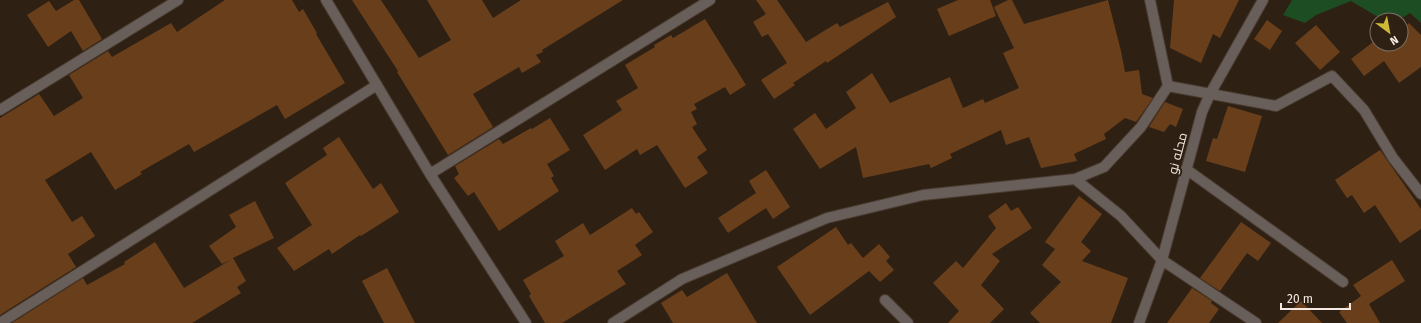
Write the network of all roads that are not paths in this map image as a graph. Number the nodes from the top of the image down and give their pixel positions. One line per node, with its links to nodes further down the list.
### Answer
1 (178, 0): 9 (street)
2 (710, 0): 11 (street)
3 (1150, 0): 7 (street)
4 (1263, 0): 8 (street, محله نو)
5 (329, 1): 6 (street)
6 (377, 85): 11 (street); 17 (street)
7 (1168, 86): 8 (street); 12 (street)
8 (1210, 94): 10 (street, محله نو); 13 (street)
9 (0, 110)
10 (1186, 169): 14 (street, محله نو); 15 (street)
11 (430, 174): 18 (street)
12 (1075, 179): 14 (street); 19 (street)
13 (1421, 194)
14 (1162, 260): 21 (street, محله نو); 22 (street)
15 (1343, 282)
16 (885, 300): 20 (street)
17 (0, 323)
18 (526, 323)
19 (613, 323)
20 (908, 323)
21 (1139, 323)
22 (1256, 323)

